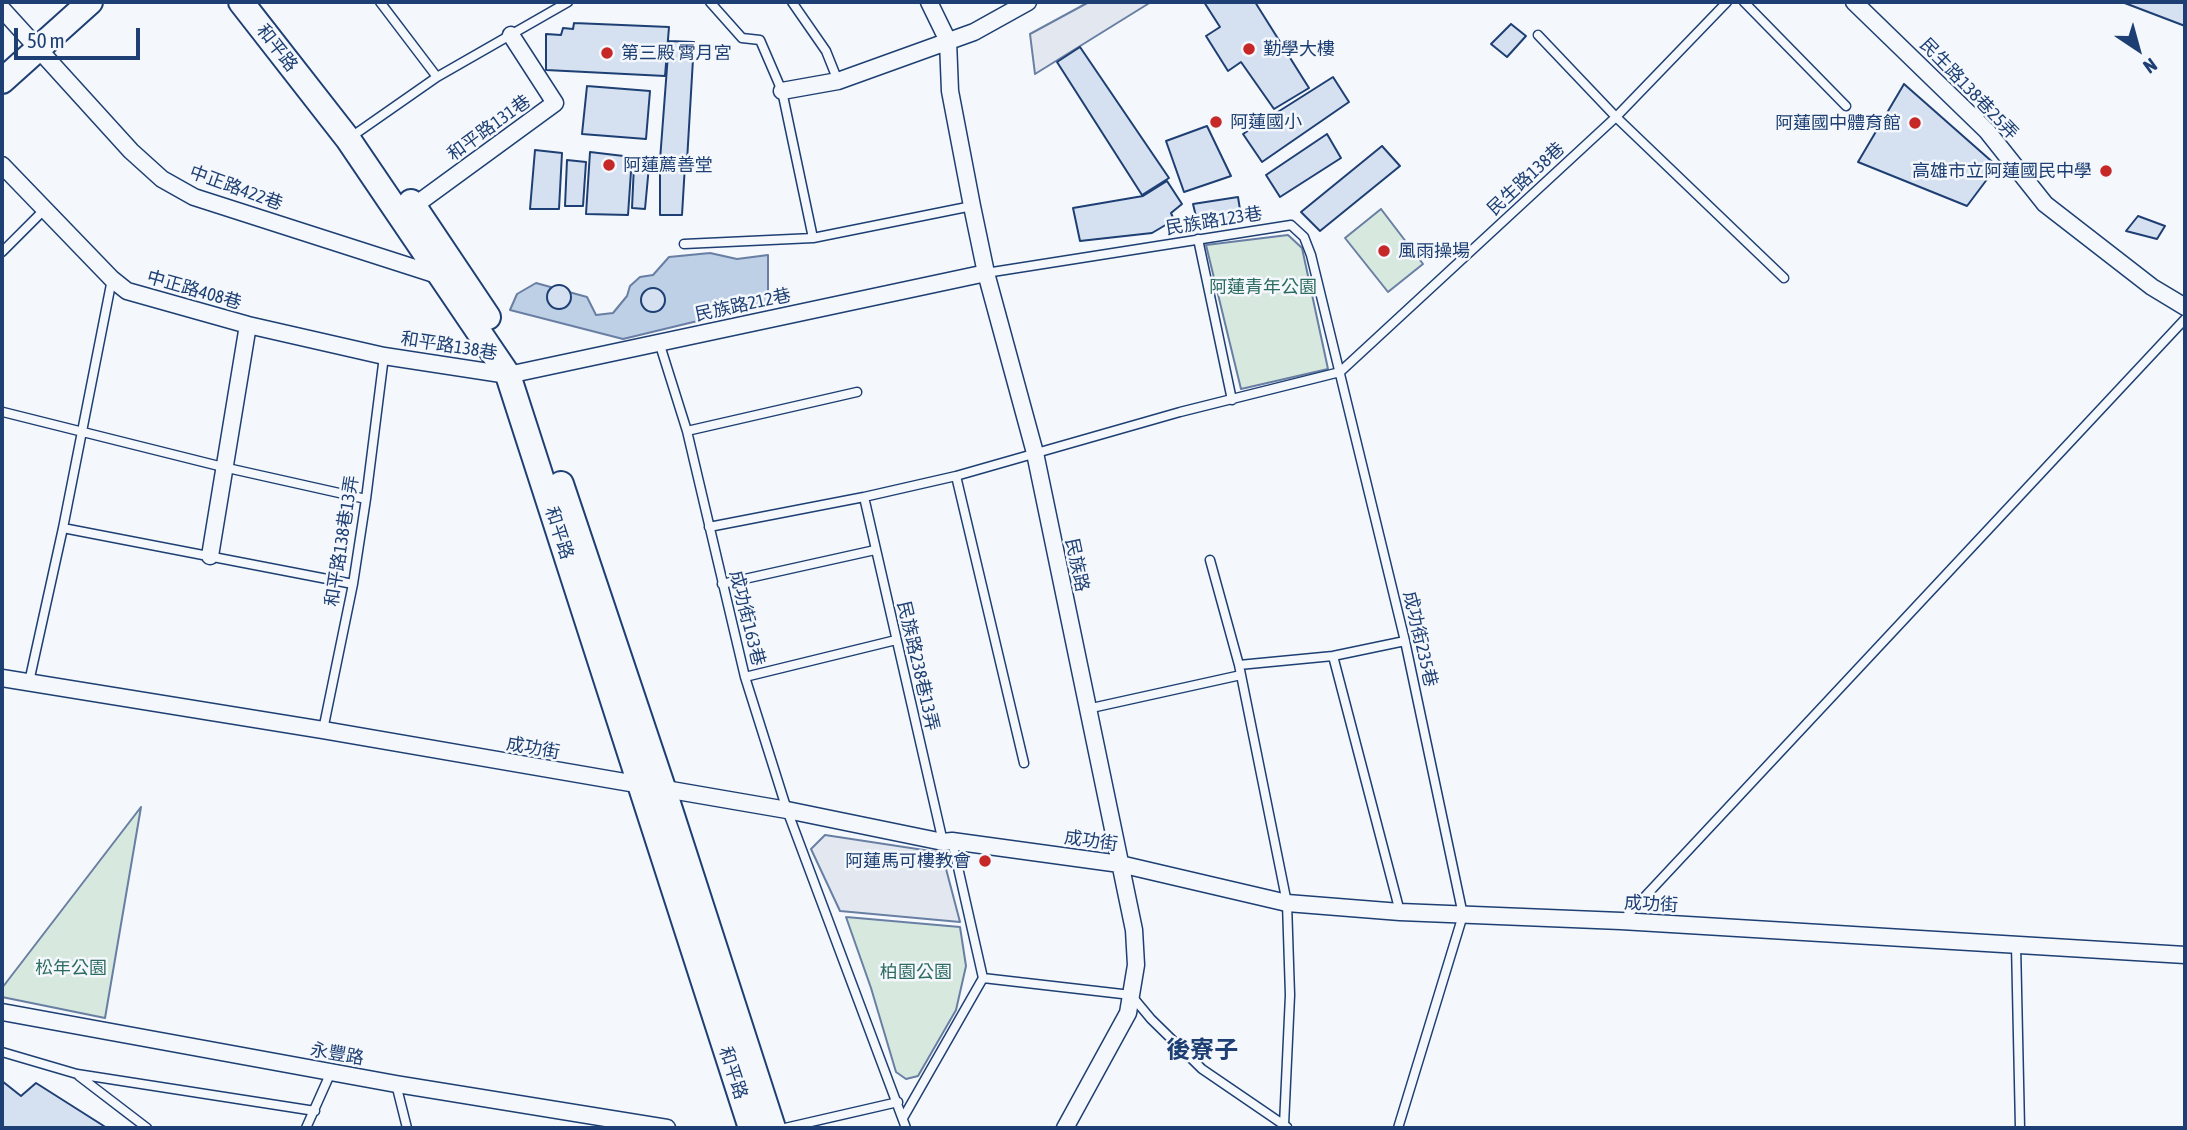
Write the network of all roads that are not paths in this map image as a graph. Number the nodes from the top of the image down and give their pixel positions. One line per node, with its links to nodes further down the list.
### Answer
1 (67, 2): 18 (main road)
2 (90, 2): 18 (main road)
3 (241, 2): 26 (main road, 和平路)
4 (262, 2): 26 (main road, 和平路)
5 (380, 2): 20 (lane)
6 (568, 2): 15 (lane)
7 (710, 2): 23 (lane)
8 (792, 2): 22 (lane)
9 (929, 2): 17 (street, 民族路)
10 (1028, 2): 17 (street)
11 (1727, 2): 25 (lane, 民生路138巷)
12 (1744, 2): 24 (lane)
13 (1854, 2): 39 (street, 民生路138巷25弄)
14 (2, 9): 18 (street, 中正路422巷)
15 (511, 35): 20 (lane); 28 (street, 和平路131巷)
16 (1538, 35): 25 (lane)
17 (948, 41): 22 (street); 29 (street, 民族路)
18 (33, 42): 19 (main road); 21 (main road); 36 (street, 中正路422巷)
19 (2, 61)
20 (437, 77): 26 (lane)
21 (2, 81)
22 (838, 81): 23 (street)
23 (782, 91): 31 (lane)
24 (1846, 106)
25 (1616, 117): 37 (lane); 44 (lane, 民生路138巷)
26 (355, 134): 28 (main road, 和平路); 36 (main road, 和平路)
27 (2, 165): 30 (street, 中正路408巷)
28 (414, 206): 45 (main road, 和平路)
29 (972, 206): 31 (lane); 35 (street, 民族路)
30 (44, 210): 34 (lane); 38 (street, 中正路408巷)
31 (813, 238): 33 (lane)
32 (1198, 239): 35 (lane, 民族路123巷); 44 (lane, 民族路123巷); 47 (lane)
33 (684, 244)
34 (2, 252)
35 (986, 272): 42 (street, 民族路212巷); 51 (street, 民族路)
36 (440, 276): 45 (main road, 和平路)
37 (1784, 278)
38 (112, 279): 41 (street, 中正路408巷); 50 (lane)
39 (2185, 307)
40 (2185, 319): 81 (lane)
41 (248, 325): 43 (street, 中正路408巷); 52 (street)
42 (659, 342): 45 (street, 民族路212巷); 49 (lane, 成功街163巷)
43 (384, 356): 45 (street, 和平路138巷); 55 (lane, 和平路138巷13弄)
44 (1340, 372): 47 (lane); 64 (lane, 成功街235巷)
45 (516, 374): 74 (main road, 和平路)
46 (857, 392): 49 (lane)
47 (1232, 400): 51 (lane)
48 (4, 412): 50 (lane)
49 (687, 431): 56 (lane, 成功街163巷)
50 (81, 432): 52 (lane); 57 (lane)
51 (1035, 453): 53 (lane); 71 (street, 民族路)
52 (223, 467): 55 (lane); 59 (street)
53 (956, 476): 54 (lane); 73 (lane)
54 (864, 497): 56 (lane); 58 (lane, 民族路238巷13弄)
55 (366, 499): 61 (lane, 和平路138巷13弄)
56 (709, 527): 62 (lane, 成功街163巷)
57 (63, 528): 59 (lane); 70 (lane)
58 (875, 550): 62 (lane); 63 (lane, 民族路238巷13弄)
59 (210, 556): 61 (lane)
60 (1210, 560): 66 (lane)
61 (353, 584): 72 (lane, 和平路138巷13弄)
62 (722, 584): 68 (lane, 成功街163巷)
63 (896, 640): 68 (lane); 76 (lane, 民族路238巷13弄)
64 (1405, 641): 65 (lane); 80 (lane, 成功街235巷)
65 (1333, 656): 66 (lane); 79 (lane)
66 (1239, 665): 67 (lane)
67 (1241, 676): 71 (lane); 78 (lane)
68 (745, 677): 75 (lane, 成功街163巷)
69 (2, 678): 70 (street, 成功街)
70 (29, 682): 72 (street, 成功街)
71 (1087, 709): 77 (street, 民族路)
72 (323, 730): 74 (street, 成功街)
73 (1024, 763)
74 (653, 788): 75 (street, 成功街); 99 (main road, 和平路); 100 (main road, 和平路)
75 (787, 810): 76 (street, 成功街); 91 (lane, 成功街163巷)
76 (948, 842): 77 (street, 成功街); 84 (lane, 民族路238巷13弄)
77 (1120, 864): 78 (street, 成功街); 85 (street, 民族路)
78 (1287, 903): 79 (street, 成功街); 94 (lane)
79 (1400, 912): 80 (street, 成功街)
80 (1463, 915): 81 (street, 成功街); 104 (lane)
81 (1621, 922): 82 (street, 成功街)
82 (2016, 944): 83 (street, 成功街); 105 (lane)
83 (2185, 955)
84 (983, 978): 85 (lane); 93 (lane)
85 (1131, 995): 94 (lane); 103 (street, 民族路)
86 (2, 1012): 88 (street, 永豐路)
87 (2, 1052): 89 (lane)
88 (331, 1072): 90 (street, 永豐路); 92 (lane)
89 (77, 1074): 92 (lane); 95 (lane)
90 (396, 1084): 97 (lane); 98 (street, 永豐路)
91 (898, 1102): 93 (lane, 成功街163巷); 101 (lane)
92 (315, 1111): 96 (lane)
93 (903, 1118): 102 (lane, 成功街163巷)
94 (1286, 1127)
95 (147, 1128)
96 (306, 1128)
97 (407, 1128)
98 (667, 1128)
99 (751, 1128)
100 (774, 1128)
101 (785, 1128)
102 (906, 1128)
103 (1065, 1128)
104 (1398, 1128)
105 (2020, 1128)

